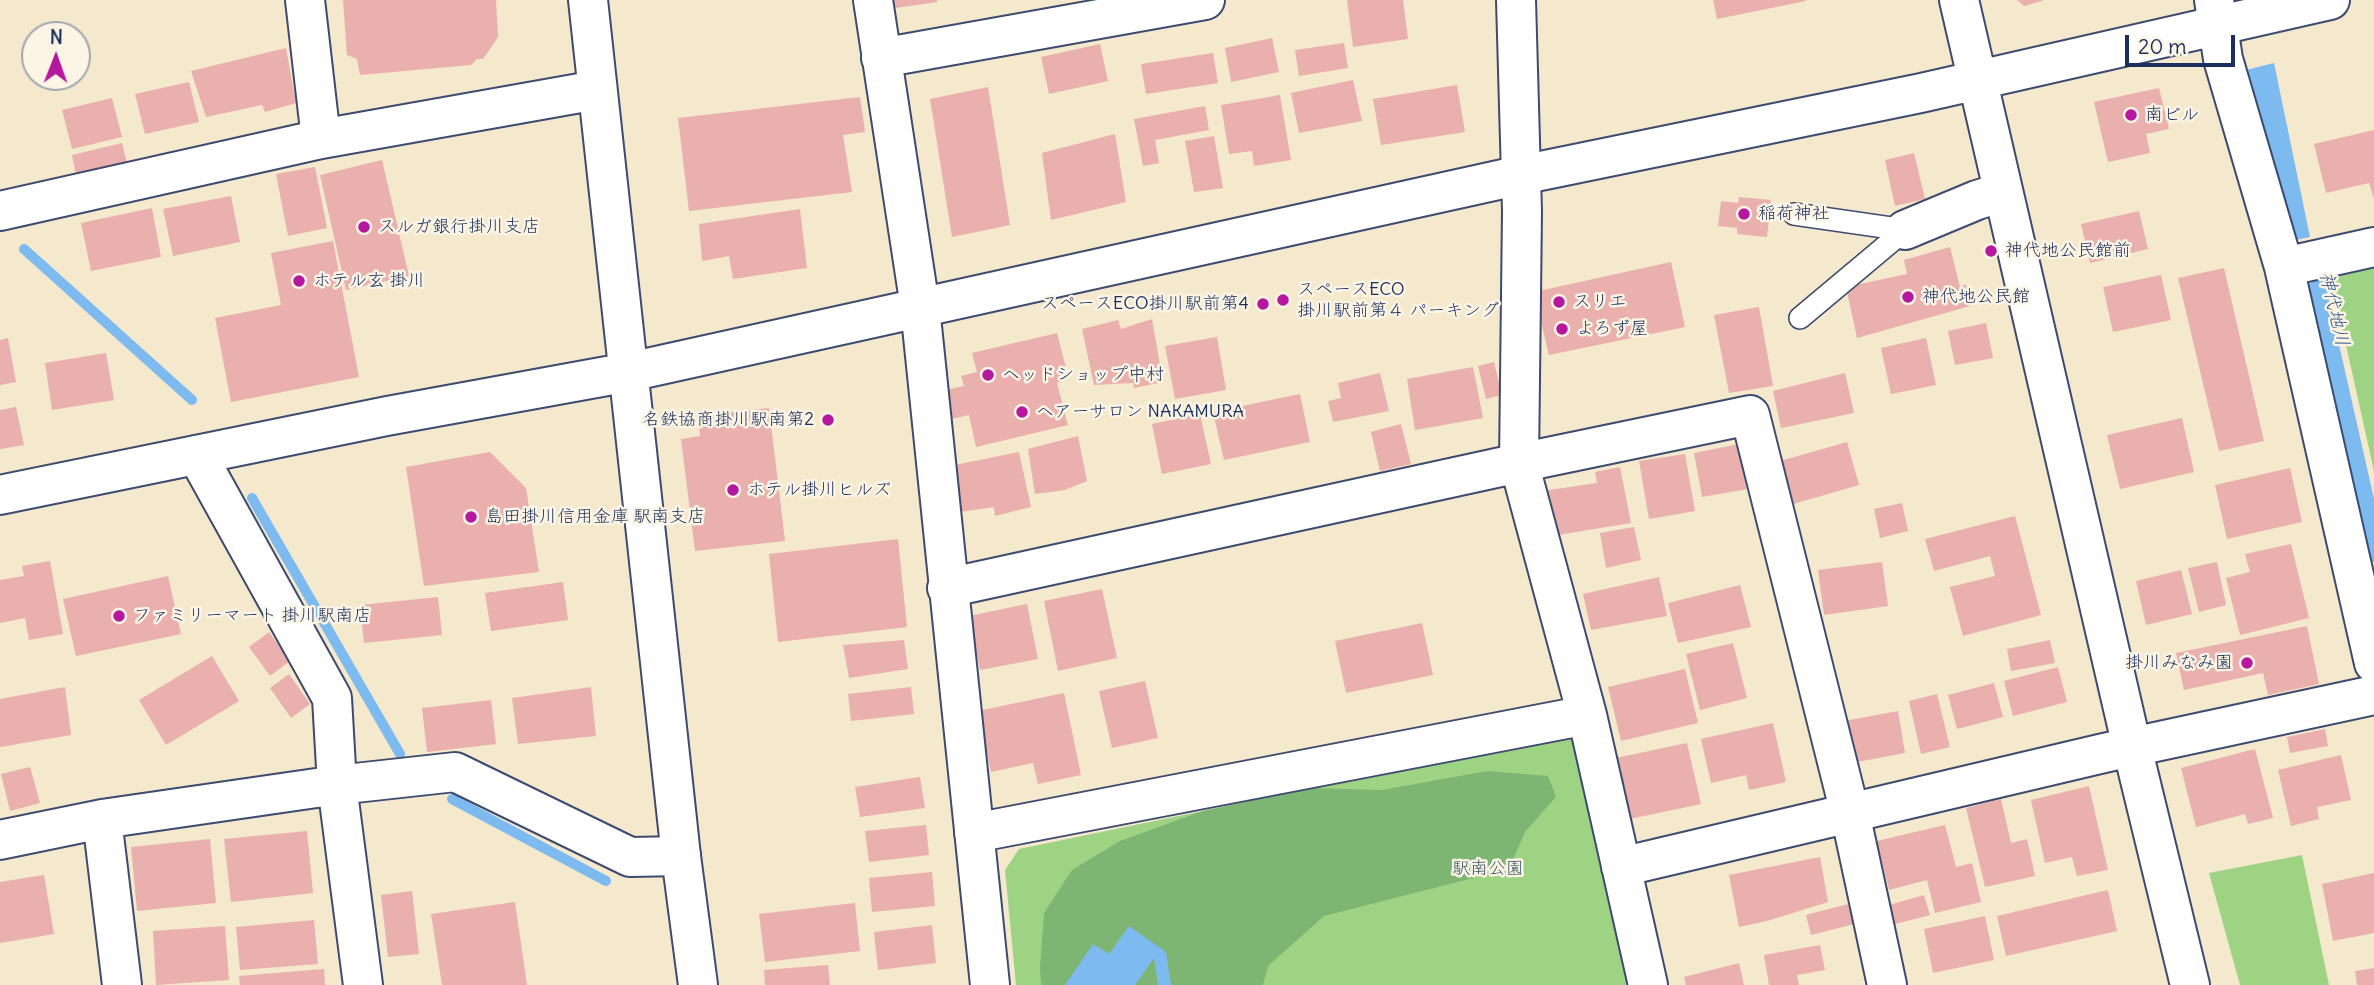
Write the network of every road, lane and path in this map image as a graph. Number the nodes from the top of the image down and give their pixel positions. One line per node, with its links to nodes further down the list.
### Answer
1 (305, 0): 12 (street)
2 (589, 0): 11 (street)
3 (873, 0): 9 (street)
4 (1205, 0): 9 (street)
5 (1516, 0): 13 (street)
6 (1959, 0): 10 (street)
7 (2330, 0): 8 (street)
8 (2216, 14): 10 (street); 19 (street)
9 (881, 58): 20 (street)
10 (1978, 80): 13 (street); 14 (street)
11 (597, 90): 12 (street); 22 (street)
12 (321, 138): 15 (street)
13 (1521, 175): 20 (street); 24 (street)
14 (2003, 192): 17 (street); 31 (street)
15 (0, 211)
16 (1794, 214): 17 (lane)
17 (1905, 230): 21 (lane)
18 (2374, 247): 19 (street)
19 (2297, 264): 27 (street)
20 (920, 307): 22 (street); 26 (street)
21 (1800, 318)
22 (629, 372): 23 (street); 37 (street)
23 (197, 455): 25 (street); 32 (street)
24 (1519, 463): 26 (street); 30 (street); 33 (street)
25 (0, 495)
26 (947, 588): 35 (street)
27 (2367, 594): 28 (street)
28 (2374, 663)
29 (2374, 695): 31 (street)
30 (1587, 715): 35 (street); 38 (street)
31 (2132, 747): 33 (street); 45 (street)
32 (337, 785): 34 (street); 37 (street); 40 (street)
33 (1850, 813): 38 (street); 44 (street)
34 (102, 819): 36 (street); 39 (street)
35 (974, 833): 42 (street)
36 (0, 840)
37 (681, 856): 41 (street)
38 (1622, 867): 43 (street)
39 (122, 985)
40 (363, 985)
41 (698, 985)
42 (990, 985)
43 (1648, 985)
44 (1887, 985)
45 (2190, 985)

